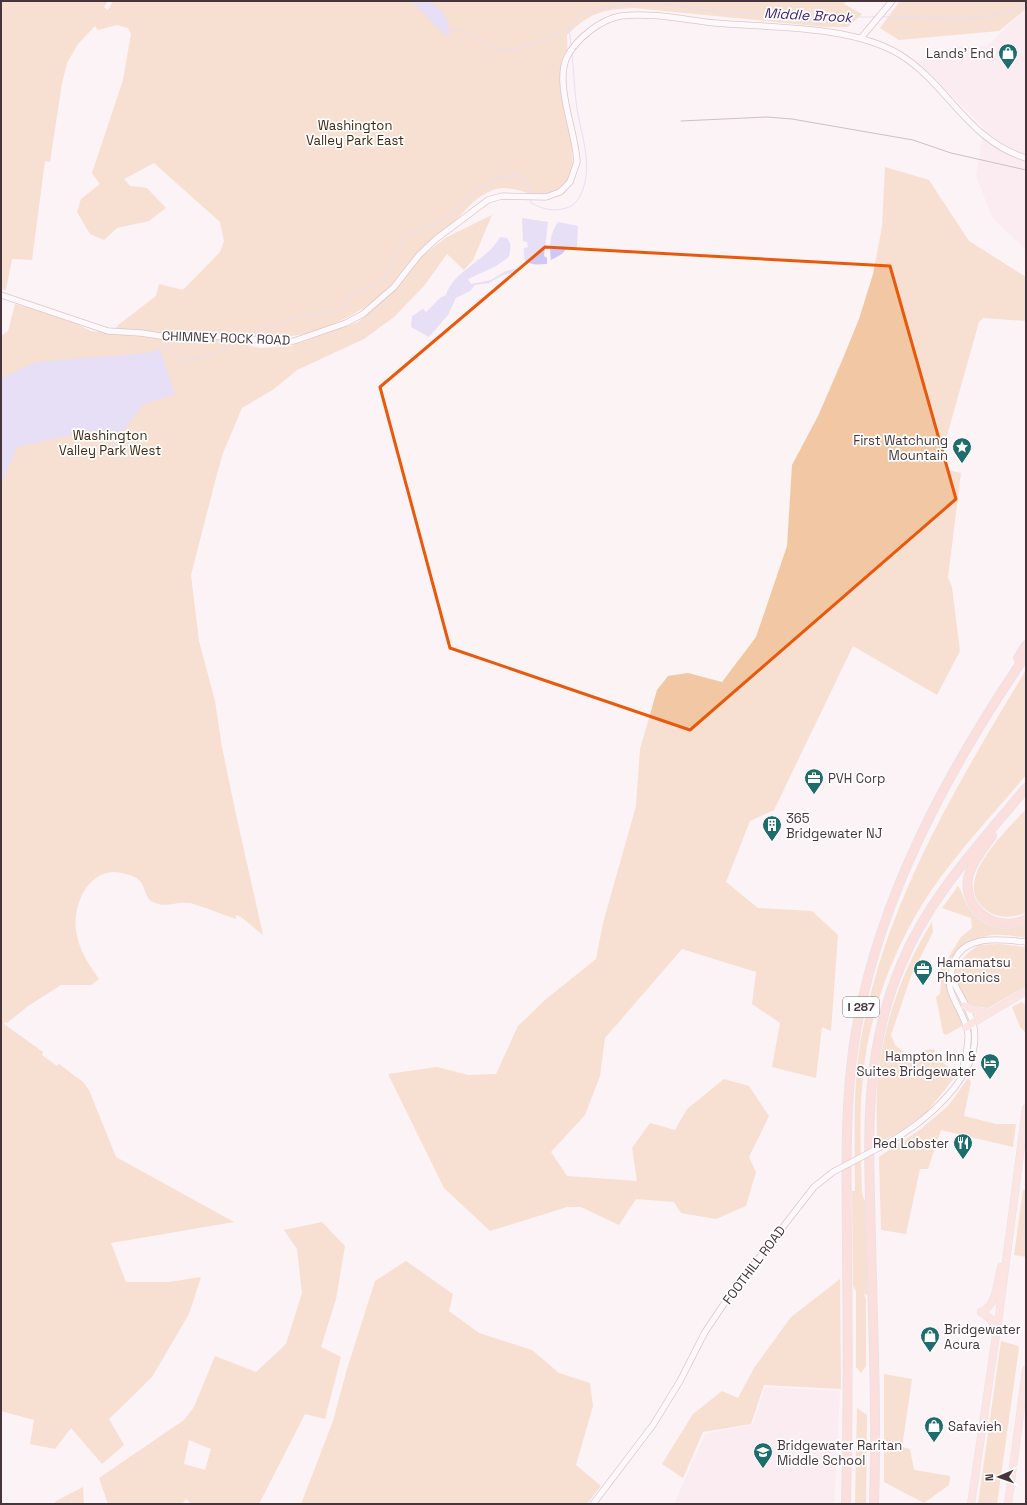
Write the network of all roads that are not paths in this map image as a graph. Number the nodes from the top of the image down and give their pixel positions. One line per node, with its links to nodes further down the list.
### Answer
1 (892, 1): 2 (street)
2 (861, 38): 3 (street, CHIMNEY ROCK ROAD); 4 (street, CHIMNEY ROCK ROAD)
3 (1026, 158)
4 (1, 295)
5 (1026, 645): 7 (highway)
6 (1026, 655): 7 (highway, I 287)
7 (1003, 689): 24 (highway, I 287)
8 (1026, 788): 9 (highway, I 287)
9 (996, 824): 10 (highway); 25 (highway, I 287)
10 (1026, 919)
11 (1026, 942): 12 (street, FOOTHILL ROAD)
12 (951, 976): 16 (street, FOOTHILL ROAD); 18 (street, FOOTHILL ROAD)
13 (1026, 991): 14 (highway)
14 (1015, 998): 15 (highway); 17 (highway)
15 (1026, 998)
16 (965, 1006): 17 (highway); 18 (street, FOOTHILL ROAD)
17 (990, 1013): 18 (highway)
18 (970, 1025): 23 (street, FOOTHILL ROAD, bridge)
19 (1026, 1108): 20 (highway)
20 (1008, 1246): 21 (highway); 21 (highway)
21 (993, 1353): 26 (highway)
22 (1026, 1370): 27 (highway)
23 (593, 1504)
24 (846, 1504)
25 (874, 1504)
26 (971, 1504)
27 (1008, 1504)

